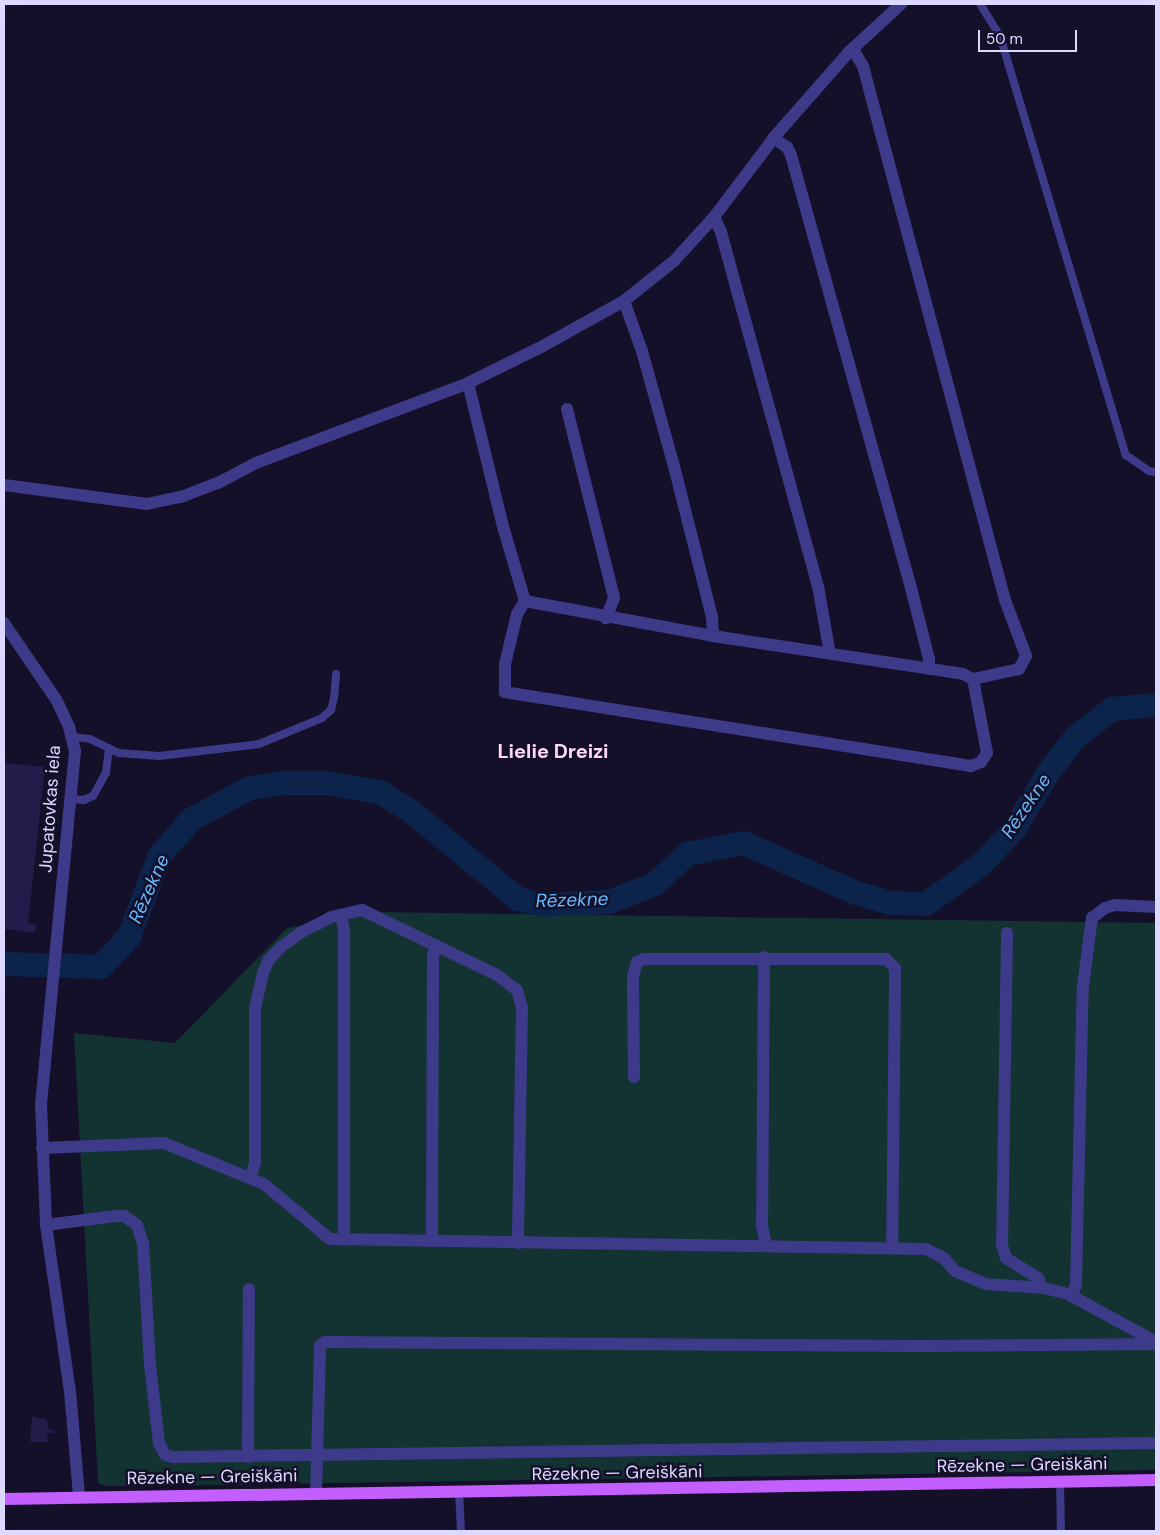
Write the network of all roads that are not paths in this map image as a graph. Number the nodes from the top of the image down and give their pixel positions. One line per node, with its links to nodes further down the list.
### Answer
1 (901, 4): 3 (street)
2 (980, 4): 9 (lane)
3 (853, 49): 4 (street); 18 (street)
4 (773, 138): 5 (street); 16 (street)
5 (714, 217): 6 (street); 15 (street)
6 (624, 301): 7 (street); 14 (street)
7 (468, 383): 10 (street); 11 (street)
8 (567, 409): 12 (street)
9 (1156, 472)
10 (4, 485)
11 (525, 601): 12 (street); 18 (street)
12 (606, 618): 14 (street)
13 (4, 623): 19 (street, Jupatovkas iela)
14 (713, 636): 15 (street)
15 (830, 654): 16 (street)
16 (929, 669): 18 (street)
17 (336, 674): 20 (lane)
18 (973, 679)
19 (72, 736): 20 (lane); 21 (street, Jupatovkas iela)
20 (109, 750): 21 (lane)
21 (72, 799): 28 (street, Jupatovkas iela)
22 (1156, 907): 38 (street)
23 (341, 915): 25 (street); 29 (street); 31 (street)
24 (1007, 933): 36 (street)
25 (436, 945): 32 (street); 33 (street)
26 (764, 957): 27 (street); 34 (street); 35 (street)
27 (634, 1077)
28 (42, 1148): 29 (street); 30 (street, Jupatovkas iela)
29 (250, 1178): 31 (street)
30 (46, 1225): 42 (street); 47 (street, Jupatovkas iela)
31 (344, 1240): 32 (street)
32 (432, 1241): 33 (street)
33 (518, 1243): 34 (street)
34 (766, 1245): 35 (street)
35 (892, 1247): 36 (street)
36 (1042, 1288): 38 (street)
37 (249, 1289): 42 (street)
38 (1072, 1297): 39 (street)
39 (1156, 1343): 41 (street)
40 (1156, 1443): 41 (street)
41 (318, 1456): 42 (street); 46 (street)
42 (248, 1457)
43 (1156, 1480): 44 (main road, Rēzekne — Greiškāni)
44 (1060, 1481): 45 (main road, Rēzekne — Greiškāni); 50 (lane)
45 (459, 1492): 46 (main road, Rēzekne — Greiškāni); 49 (lane)
46 (316, 1493): 47 (main road, Rēzekne — Greiškāni)
47 (79, 1497): 48 (main road, Rēzekne — Greiškāni)
48 (4, 1499)
49 (462, 1531)
50 (1061, 1531)

